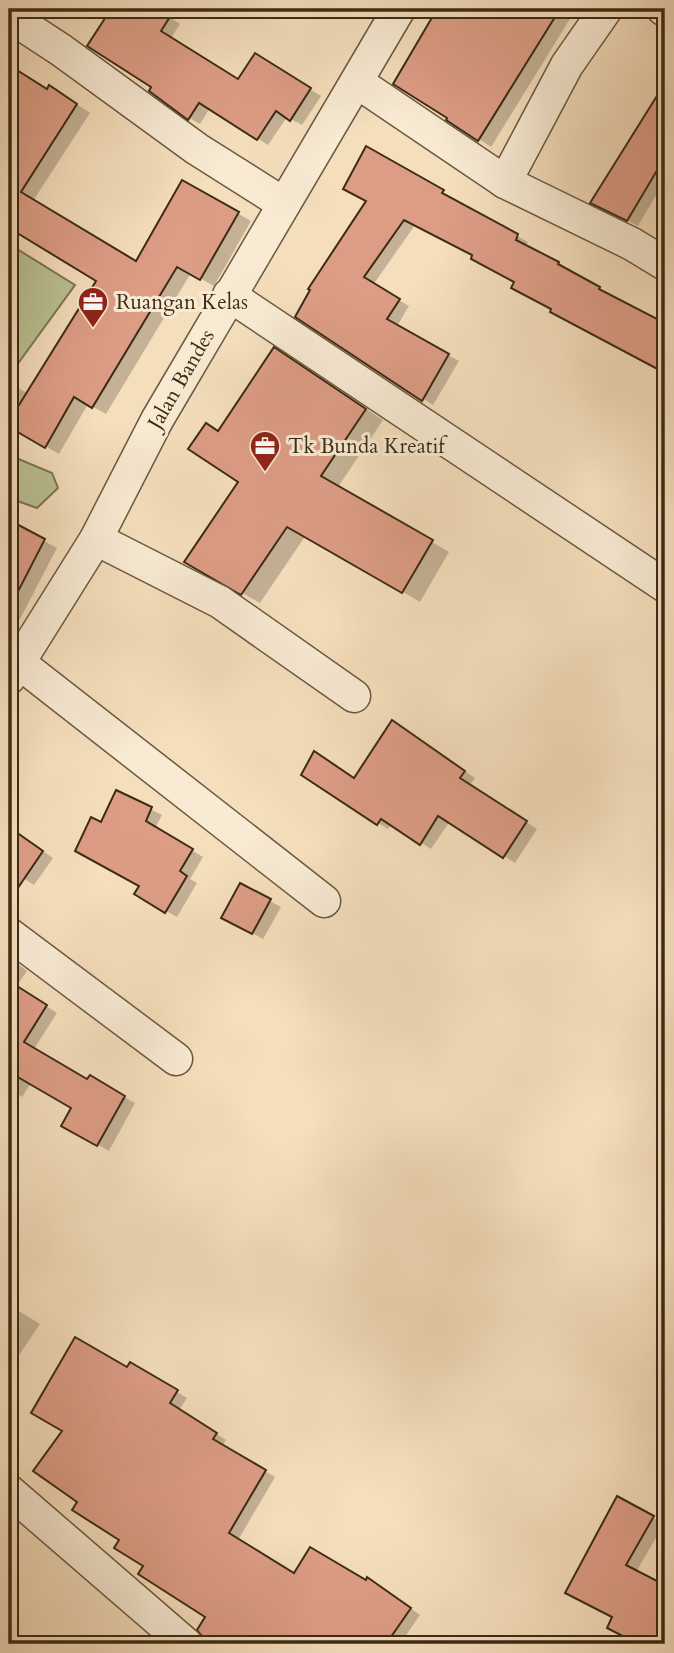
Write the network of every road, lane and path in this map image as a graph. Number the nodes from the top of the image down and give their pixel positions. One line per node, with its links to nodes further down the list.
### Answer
1 (399, 9): 4 (street, Jalan Bandes)
2 (606, 9): 5 (street)
3 (9, 16): 6 (street)
4 (357, 82): 5 (street); 6 (street, Jalan Bandes)
5 (505, 182): 7 (street)
6 (284, 204): 8 (street, Jalan Bandes)
7 (661, 253)
8 (229, 295): 9 (street, Jalan Bandes); 10 (street)
9 (96, 539): 11 (street, Jalan Bandes); 12 (street)
10 (665, 586)
11 (13, 670): 13 (street)
12 (354, 696)
13 (324, 901)
14 (9, 934): 15 (street)
15 (176, 1059)
16 (9, 1491): 17 (street)
17 (186, 1644)

